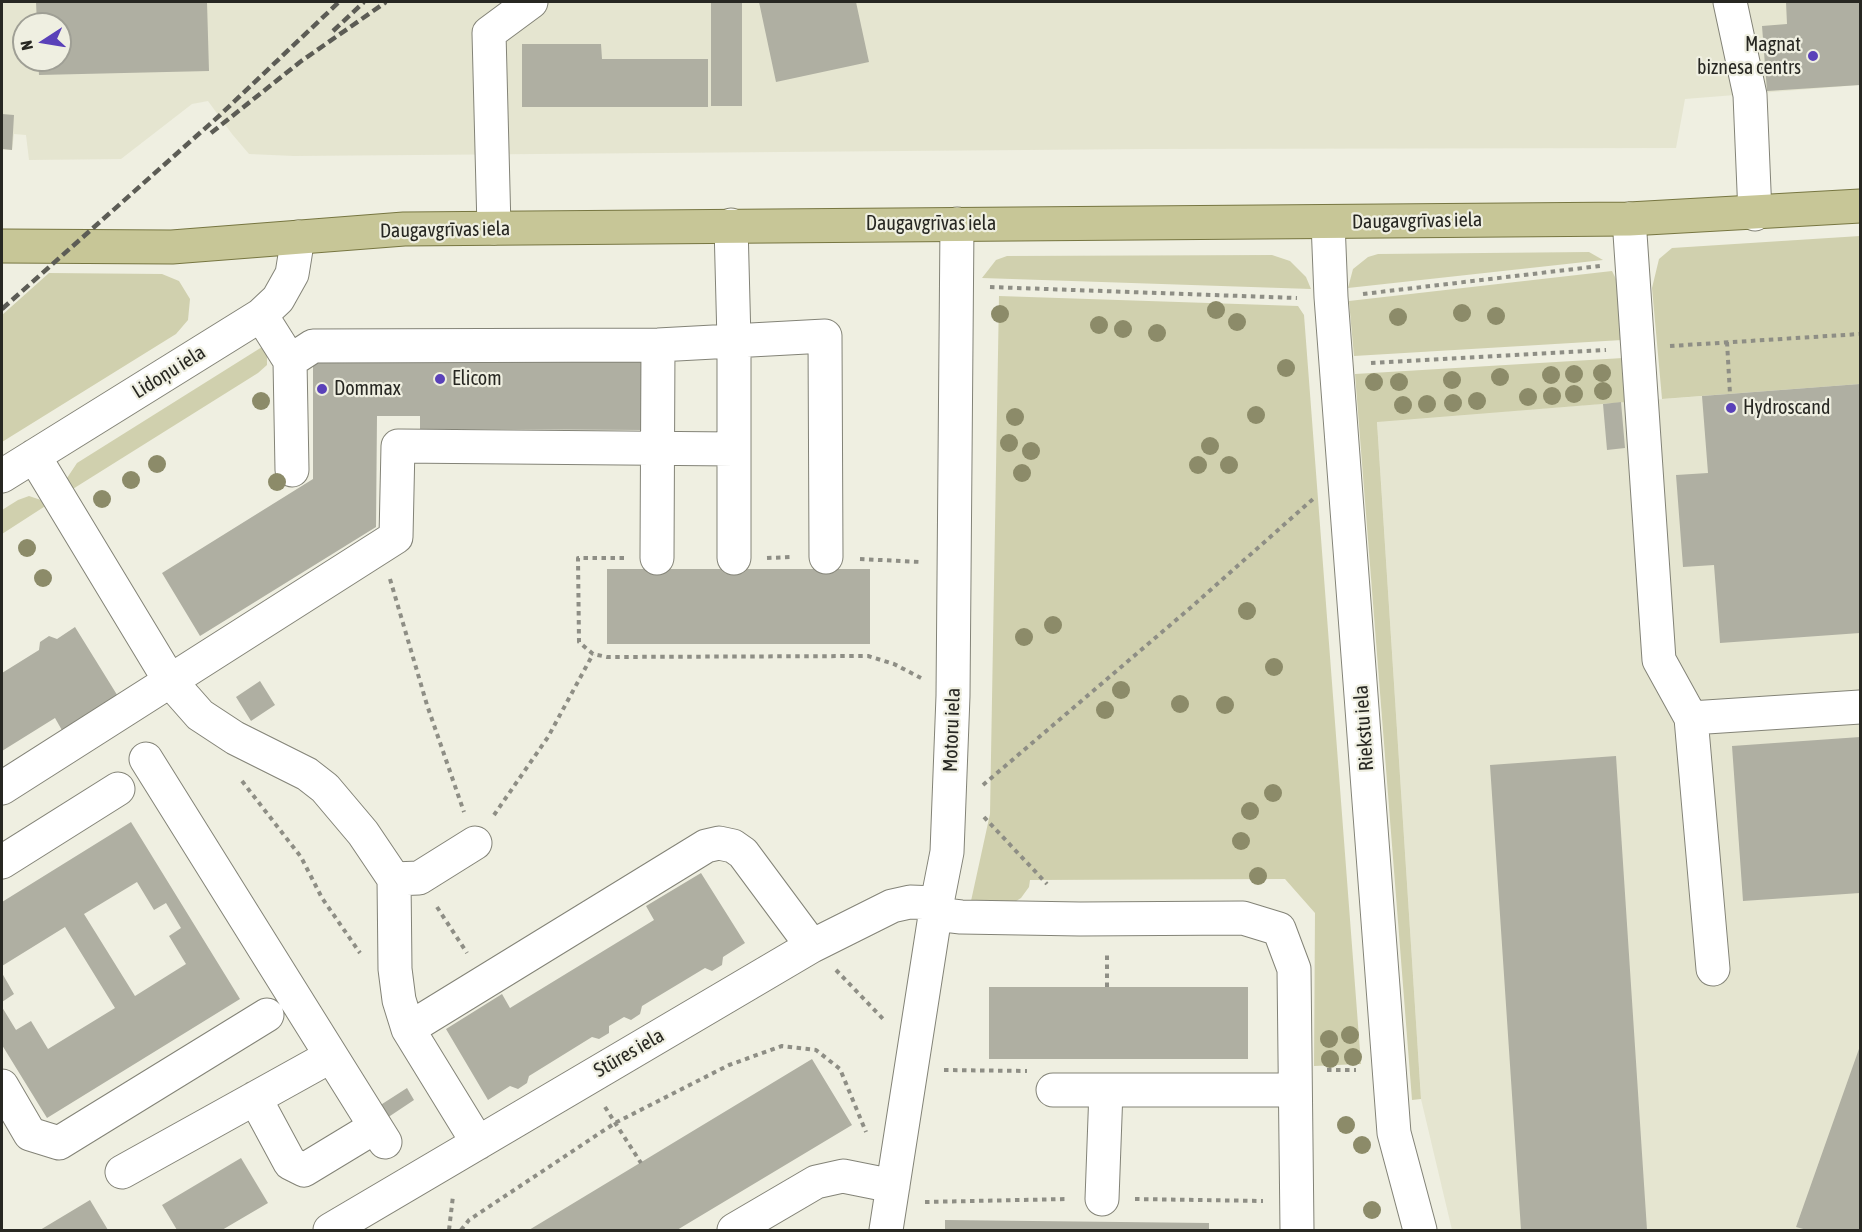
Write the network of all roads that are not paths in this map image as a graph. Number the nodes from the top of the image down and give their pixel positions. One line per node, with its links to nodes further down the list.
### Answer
1 (531, 2): 9 (street)
2 (1730, 2): 4 (street)
3 (1860, 206): 4 (main road, Daugavgrīvas iela)
4 (1755, 214): 5 (main road, Daugavgrīvas iela)
5 (1629, 219): 6 (main road, Daugavgrīvas iela); 26 (street)
6 (1328, 222): 7 (main road, Daugavgrīvas iela); 52 (street, Riekstu iela)
7 (957, 224): 8 (main road, Daugavgrīvas iela); 33 (street, Motoru iela)
8 (731, 225): 9 (main road, Daugavgrīvas iela); 13 (street)
9 (494, 228): 10 (main road, Daugavgrīvas iela)
10 (298, 237): 11 (main road, Daugavgrīvas iela); 12 (street, Lidoņu iela)
11 (2, 246)
12 (261, 315): 15 (street); 18 (street, Lidoņu iela)
13 (734, 341): 14 (street); 17 (street); 21 (street)
14 (658, 345): 15 (street); 16 (street)
15 (290, 361): 19 (street)
16 (657, 448): 17 (street); 22 (street); 24 (street)
17 (734, 449): 23 (street)
18 (34, 456): 20 (street, Lidoņu iela); 24 (street)
19 (292, 470)
20 (2, 476)
21 (826, 557)
22 (657, 558)
23 (734, 558)
24 (170, 681): 28 (street); 32 (street)
25 (1860, 707): 26 (street)
26 (1691, 718): 35 (street)
27 (146, 759): 38 (street)
28 (2, 788)
29 (118, 789): 31 (street)
30 (475, 843): 32 (street)
31 (2, 862)
32 (406, 879): 37 (street)
33 (937, 908): 34 (street, Stūres iela); 39 (street, Stūres iela); 46 (street, Motoru iela)
34 (812, 946): 37 (street); 44 (street, Stūres iela)
35 (1713, 969)
36 (267, 1015): 40 (street)
37 (408, 1029): 44 (street)
38 (331, 1056): 43 (street); 43 (street)
39 (1294, 1083): 42 (street); 51 (street)
40 (2, 1086)
41 (1053, 1090): 42 (street)
42 (1107, 1090): 47 (street)
43 (255, 1098): 45 (street)
44 (478, 1143): 48 (street, Stūres iela)
45 (122, 1172)
46 (893, 1186): 49 (street); 50 (street, Motoru iela)
47 (1102, 1198)
48 (330, 1230)
49 (734, 1230)
50 (886, 1230)
51 (1297, 1230)
52 (1420, 1230)

